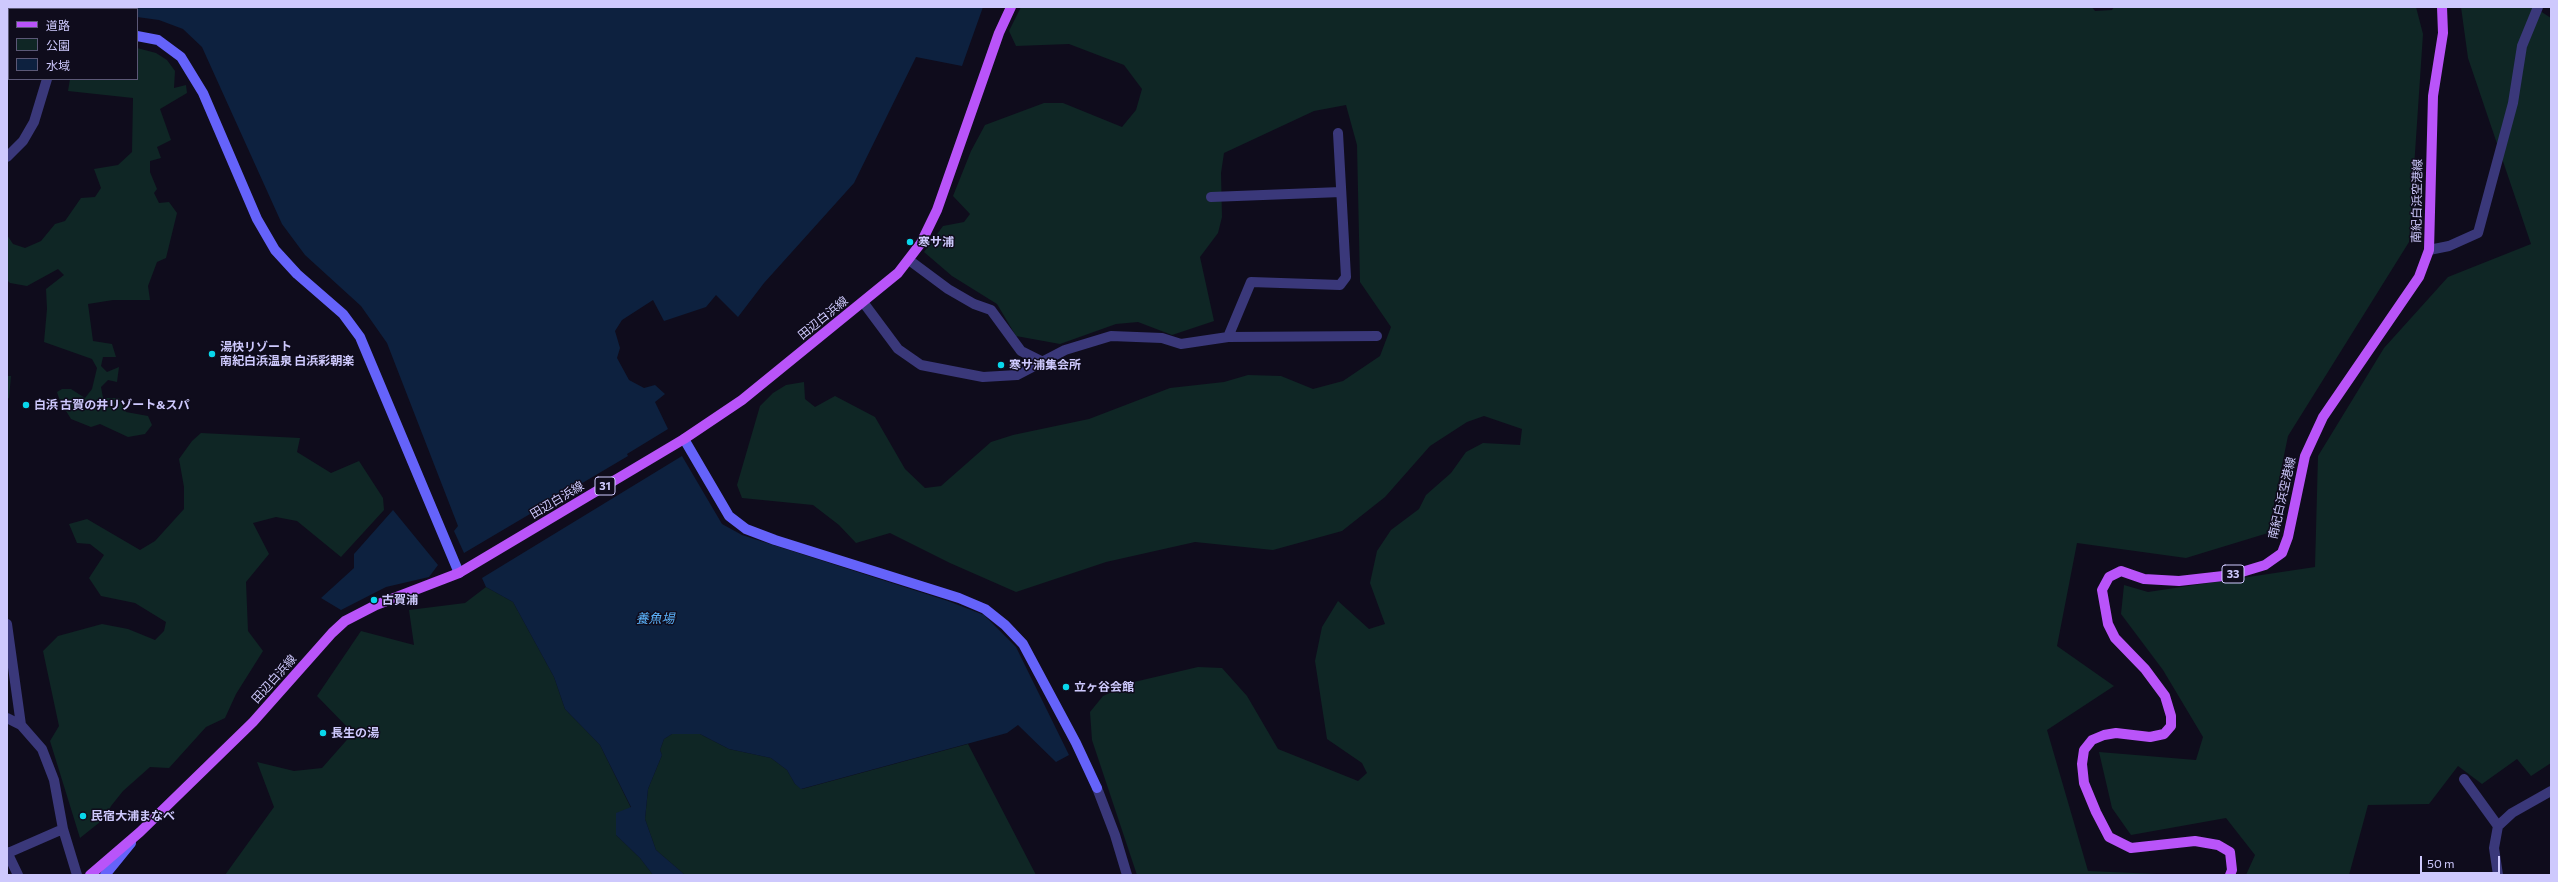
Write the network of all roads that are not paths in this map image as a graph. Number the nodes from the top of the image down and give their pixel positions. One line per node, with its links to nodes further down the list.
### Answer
1 (1010, 7): 11 (main road, 田辺白浜線 / 31)
2 (2442, 7): 10 (main road, 南紀白浜空港線 / 33)
3 (2538, 7): 10 (street)
4 (138, 36): 17 (street)
5 (47, 80): 7 (street)
6 (1338, 133): 8 (street)
7 (7, 157)
8 (1341, 192): 9 (street); 14 (street)
9 (1211, 197)
10 (2429, 250): 32 (main road, 南紀白浜空港線 / 33)
11 (909, 260): 12 (main road, 田辺白浜線 / 31); 15 (street)
12 (863, 302): 15 (street); 16 (main road, 田辺白浜線 / 31)
13 (1377, 336): 14 (street)
14 (1228, 337): 15 (street)
15 (1043, 362)
16 (684, 439): 17 (main road, 田辺白浜線 / 31); 31 (street)
17 (459, 573): 25 (main road, 田辺白浜線 / 31)
18 (7, 624): 20 (street)
19 (7, 718): 20 (street)
20 (21, 725): 24 (street)
21 (2464, 779): 23 (street)
22 (2551, 791): 23 (street)
23 (2498, 826): 33 (street)
24 (63, 829): 26 (street); 28 (street)
25 (140, 832): 29 (main road, 田辺白浜線 / 31); 30 (street)
26 (8, 852): 27 (street)
27 (18, 875)
28 (77, 875)
29 (90, 875)
30 (105, 875)
31 (1127, 875)
32 (2230, 875)
33 (2498, 875)

